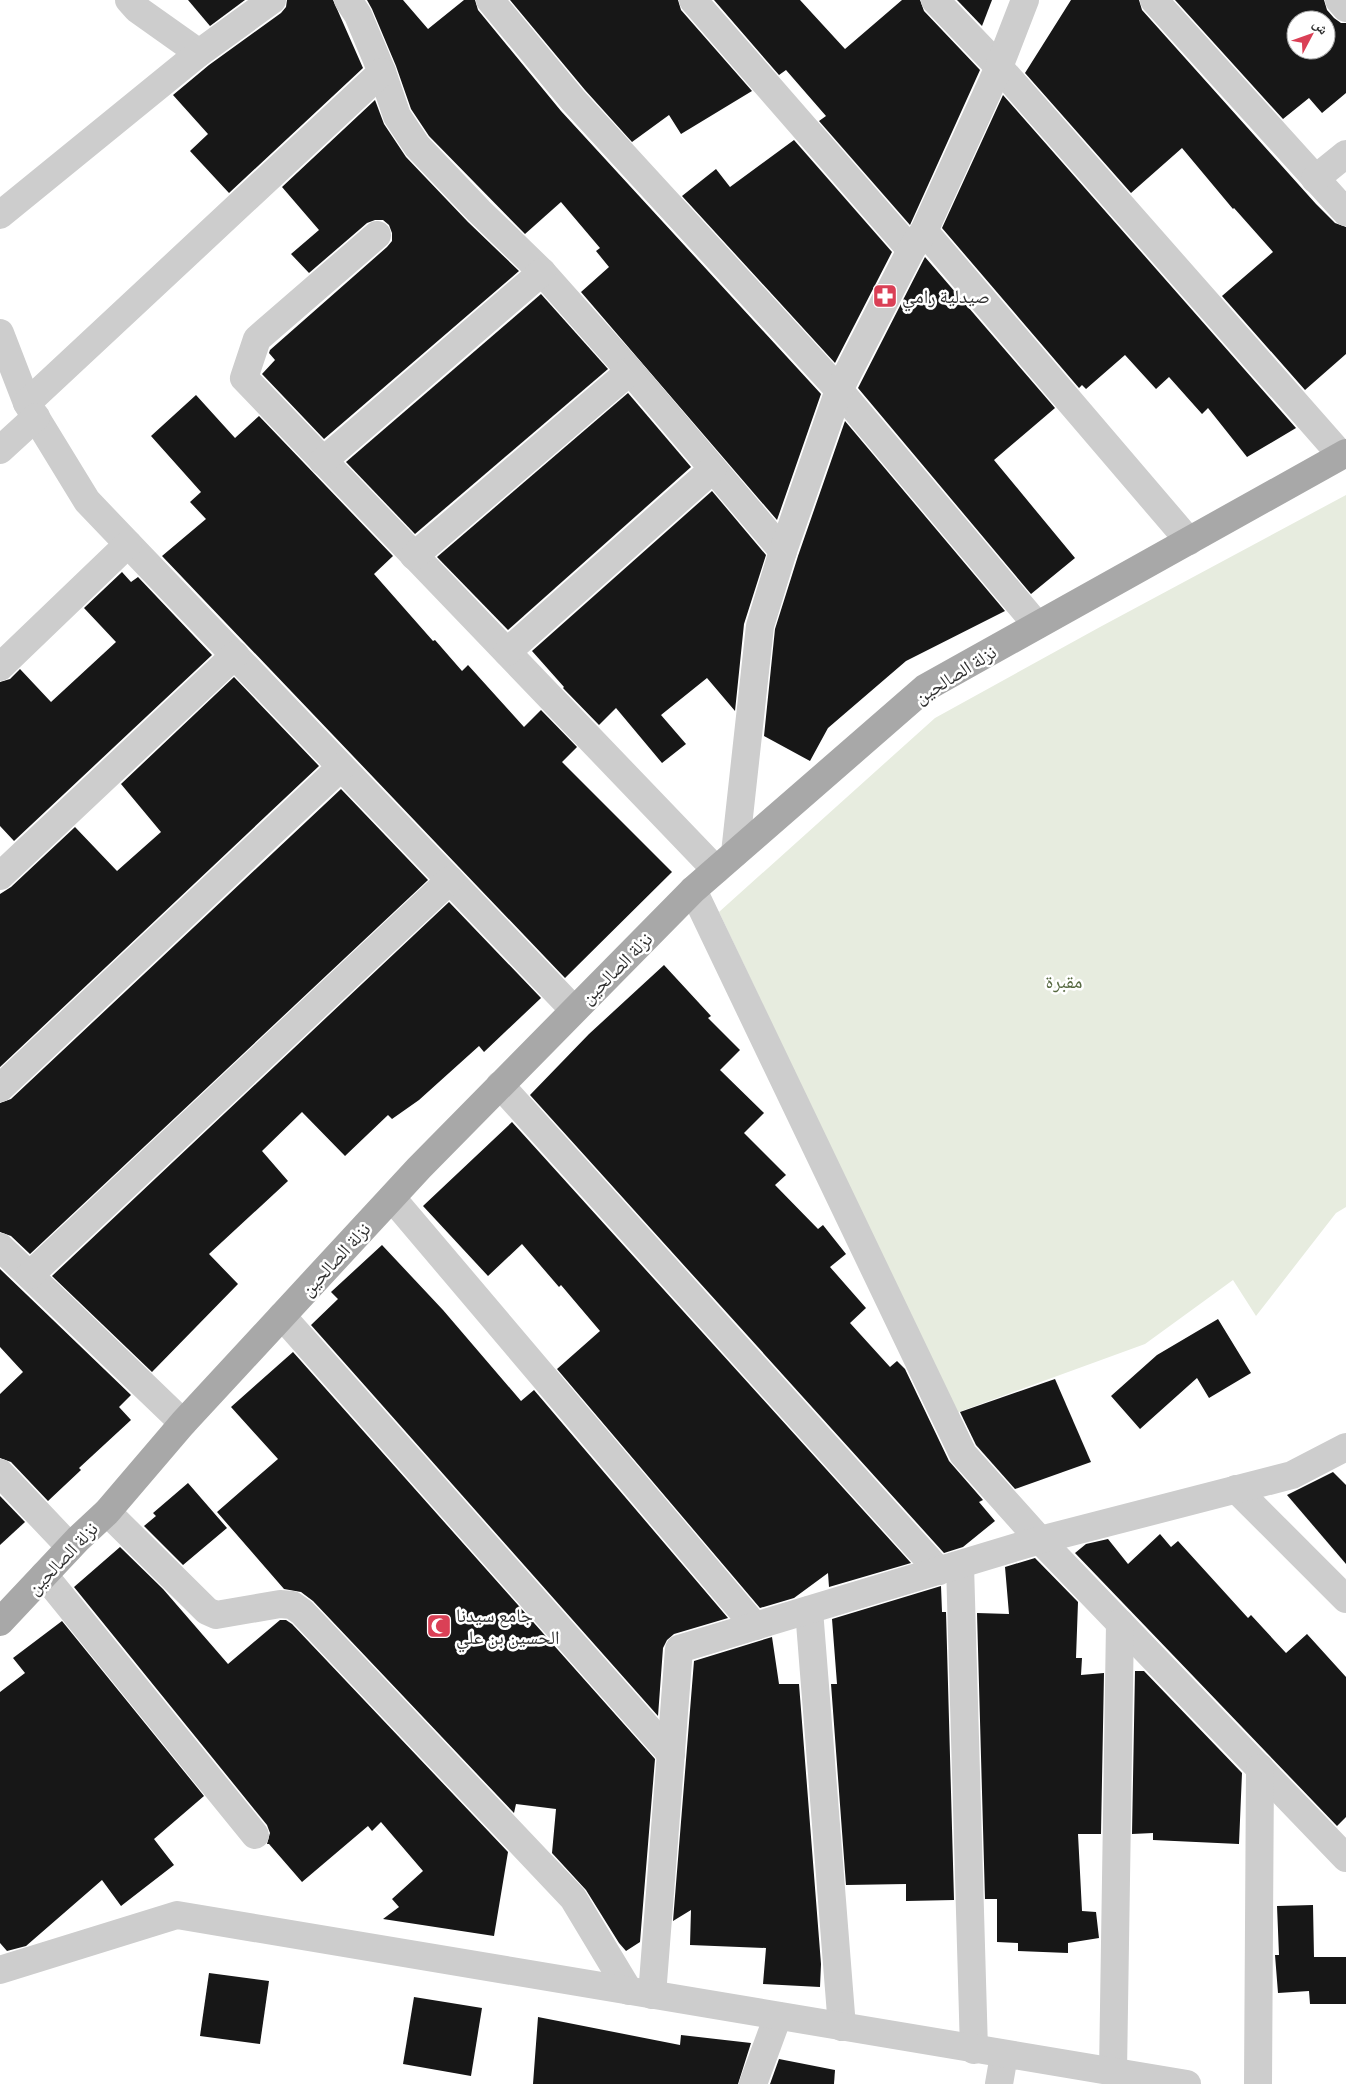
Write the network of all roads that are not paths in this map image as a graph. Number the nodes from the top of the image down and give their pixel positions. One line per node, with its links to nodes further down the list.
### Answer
1 (129, 0): 11 (street)
2 (272, 0): 11 (street)
3 (348, 0): 13 (street)
4 (490, 0): 23 (street)
5 (693, 0): 19 (street)
6 (935, 0): 12 (street)
7 (1025, 0): 12 (street)
8 (1154, 0): 15 (street)
9 (1339, 0): 10 (street)
10 (1346, 8)
11 (198, 53): 17 (street)
12 (998, 67): 19 (street); 26 (street)
13 (382, 72): 20 (street); 24 (street)
14 (1346, 154): 15 (street)
15 (1315, 178): 16 (street)
16 (1346, 212)
17 (0, 215)
18 (377, 235): 27 (street)
19 (917, 240): 23 (street); 29 (street)
20 (542, 272): 22 (street); 27 (street)
21 (1, 337): 24 (street)
22 (630, 371): 28 (street); 32 (street)
23 (839, 390): 31 (street); 33 (street)
24 (31, 410): 25 (street); 30 (street)
25 (0, 450)
26 (1343, 454): 29 (main road, نزلة الصالحين)
27 (322, 461): 32 (street)
28 (713, 469): 31 (street); 34 (street)
29 (1189, 541): 33 (main road, نزلة الصالحين)
30 (128, 544): 35 (street); 36 (street)
31 (783, 551): 38 (street)
32 (414, 556): 34 (street)
33 (1038, 625): 38 (main road, نزلة الصالحين)
34 (507, 652): 38 (street)
35 (235, 656): 37 (street); 39 (street)
36 (0, 667)
37 (341, 766): 40 (street); 44 (street)
38 (726, 861): 41 (main road, نزلة الصالحين)
39 (0, 876)
40 (450, 880): 42 (street); 47 (street)
41 (692, 890): 42 (main road, نزلة الصالحين); 54 (street)
42 (574, 1010): 43 (main road, نزلة الصالحين)
43 (500, 1085): 45 (main road, نزلة الصالحين); 56 (street)
44 (0, 1088)
45 (392, 1198): 48 (main road, نزلة الصالحين); 62 (street)
46 (0, 1247): 47 (street)
47 (30, 1275): 49 (street)
48 (282, 1316): 49 (main road, نزلة الصالحين); 63 (street)
49 (183, 1423): 53 (main road, نزلة الصالحين)
50 (1346, 1447): 52 (street)
51 (0, 1473): 55 (street)
52 (1236, 1489): 54 (street); 58 (street)
53 (106, 1512): 55 (main road, نزلة الصالحين); 68 (street)
54 (1040, 1540): 56 (street); 61 (street)
55 (70, 1547): 57 (main road, نزلة الصالحين)
56 (949, 1568): 59 (street); 71 (street)
57 (44, 1575): 60 (main road, نزلة الصالحين); 65 (street)
58 (1346, 1599)
59 (809, 1610): 62 (street); 70 (street)
60 (0, 1622)
61 (1120, 1623): 64 (street); 73 (street)
62 (755, 1626): 63 (street)
63 (671, 1754): 68 (street)
64 (1260, 1768): 66 (street); 77 (street)
65 (255, 1835)
66 (1346, 1858)
67 (0, 1970): 68 (street)
68 (641, 1993): 69 (street)
69 (778, 2016): 70 (street); 74 (street)
70 (842, 2028): 71 (street)
71 (974, 2050): 72 (street)
72 (1004, 2055): 73 (street); 75 (street)
73 (1113, 2072): 76 (street)
74 (753, 2084)
75 (998, 2084)
76 (1187, 2084)
77 (1258, 2084)

